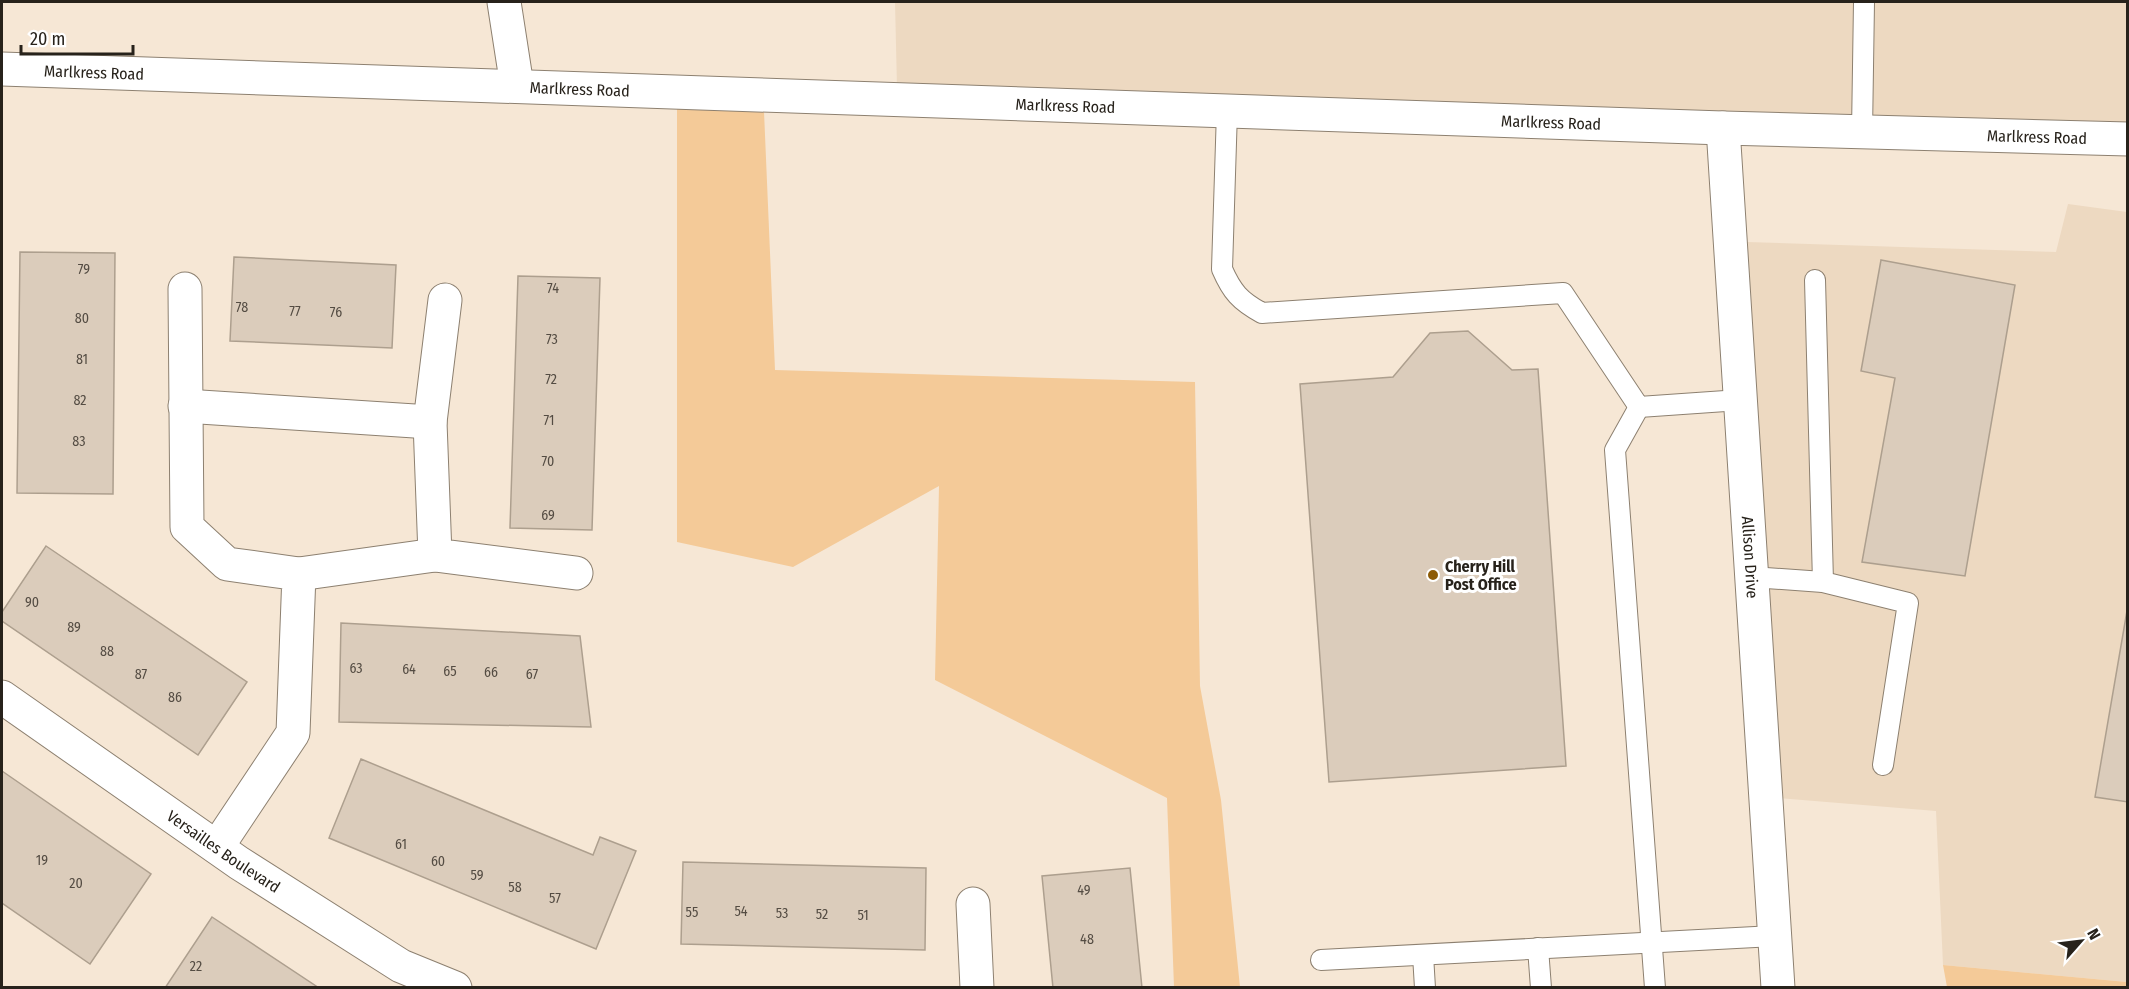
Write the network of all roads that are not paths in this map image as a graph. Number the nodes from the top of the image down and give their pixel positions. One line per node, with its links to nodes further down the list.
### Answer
1 (504, 2): 4 (street)
2 (1864, 2): 7 (lane)
3 (2, 69): 4 (street, Marlkress Road)
4 (517, 86): 5 (street, Marlkress Road)
5 (1227, 111): 6 (street, Marlkress Road); 14 (lane)
6 (1723, 129): 7 (street, Marlkress Road); 12 (street, Allison Drive)
7 (1862, 132): 8 (street, Marlkress Road)
8 (2127, 139)
9 (1815, 280): 20 (lane)
10 (184, 290): 13 (street)
11 (445, 300): 15 (street)
12 (1740, 400): 14 (lane); 19 (street, Allison Drive)
13 (185, 406): 15 (street); 18 (street)
14 (1639, 406): 26 (lane)
15 (430, 422): 16 (street)
16 (435, 555): 17 (street); 18 (street)
17 (576, 573)
18 (299, 574): 23 (street)
19 (1752, 577): 20 (lane); 25 (street, Allison Drive)
20 (1823, 582): 22 (lane)
21 (2, 697): 23 (street, Versailles Boulevard)
22 (1883, 765)
23 (217, 847): 30 (street, Versailles Boulevard)
24 (973, 904): 31 (street)
25 (1774, 936): 26 (lane); 35 (street, Allison Drive)
26 (1652, 942): 27 (lane); 34 (lane)
27 (1538, 948): 28 (lane); 33 (lane)
28 (1423, 955): 29 (lane); 32 (lane)
29 (1321, 960)
30 (455, 987)
31 (977, 987)
32 (1425, 987)
33 (1541, 987)
34 (1654, 987)
35 (1778, 987)

